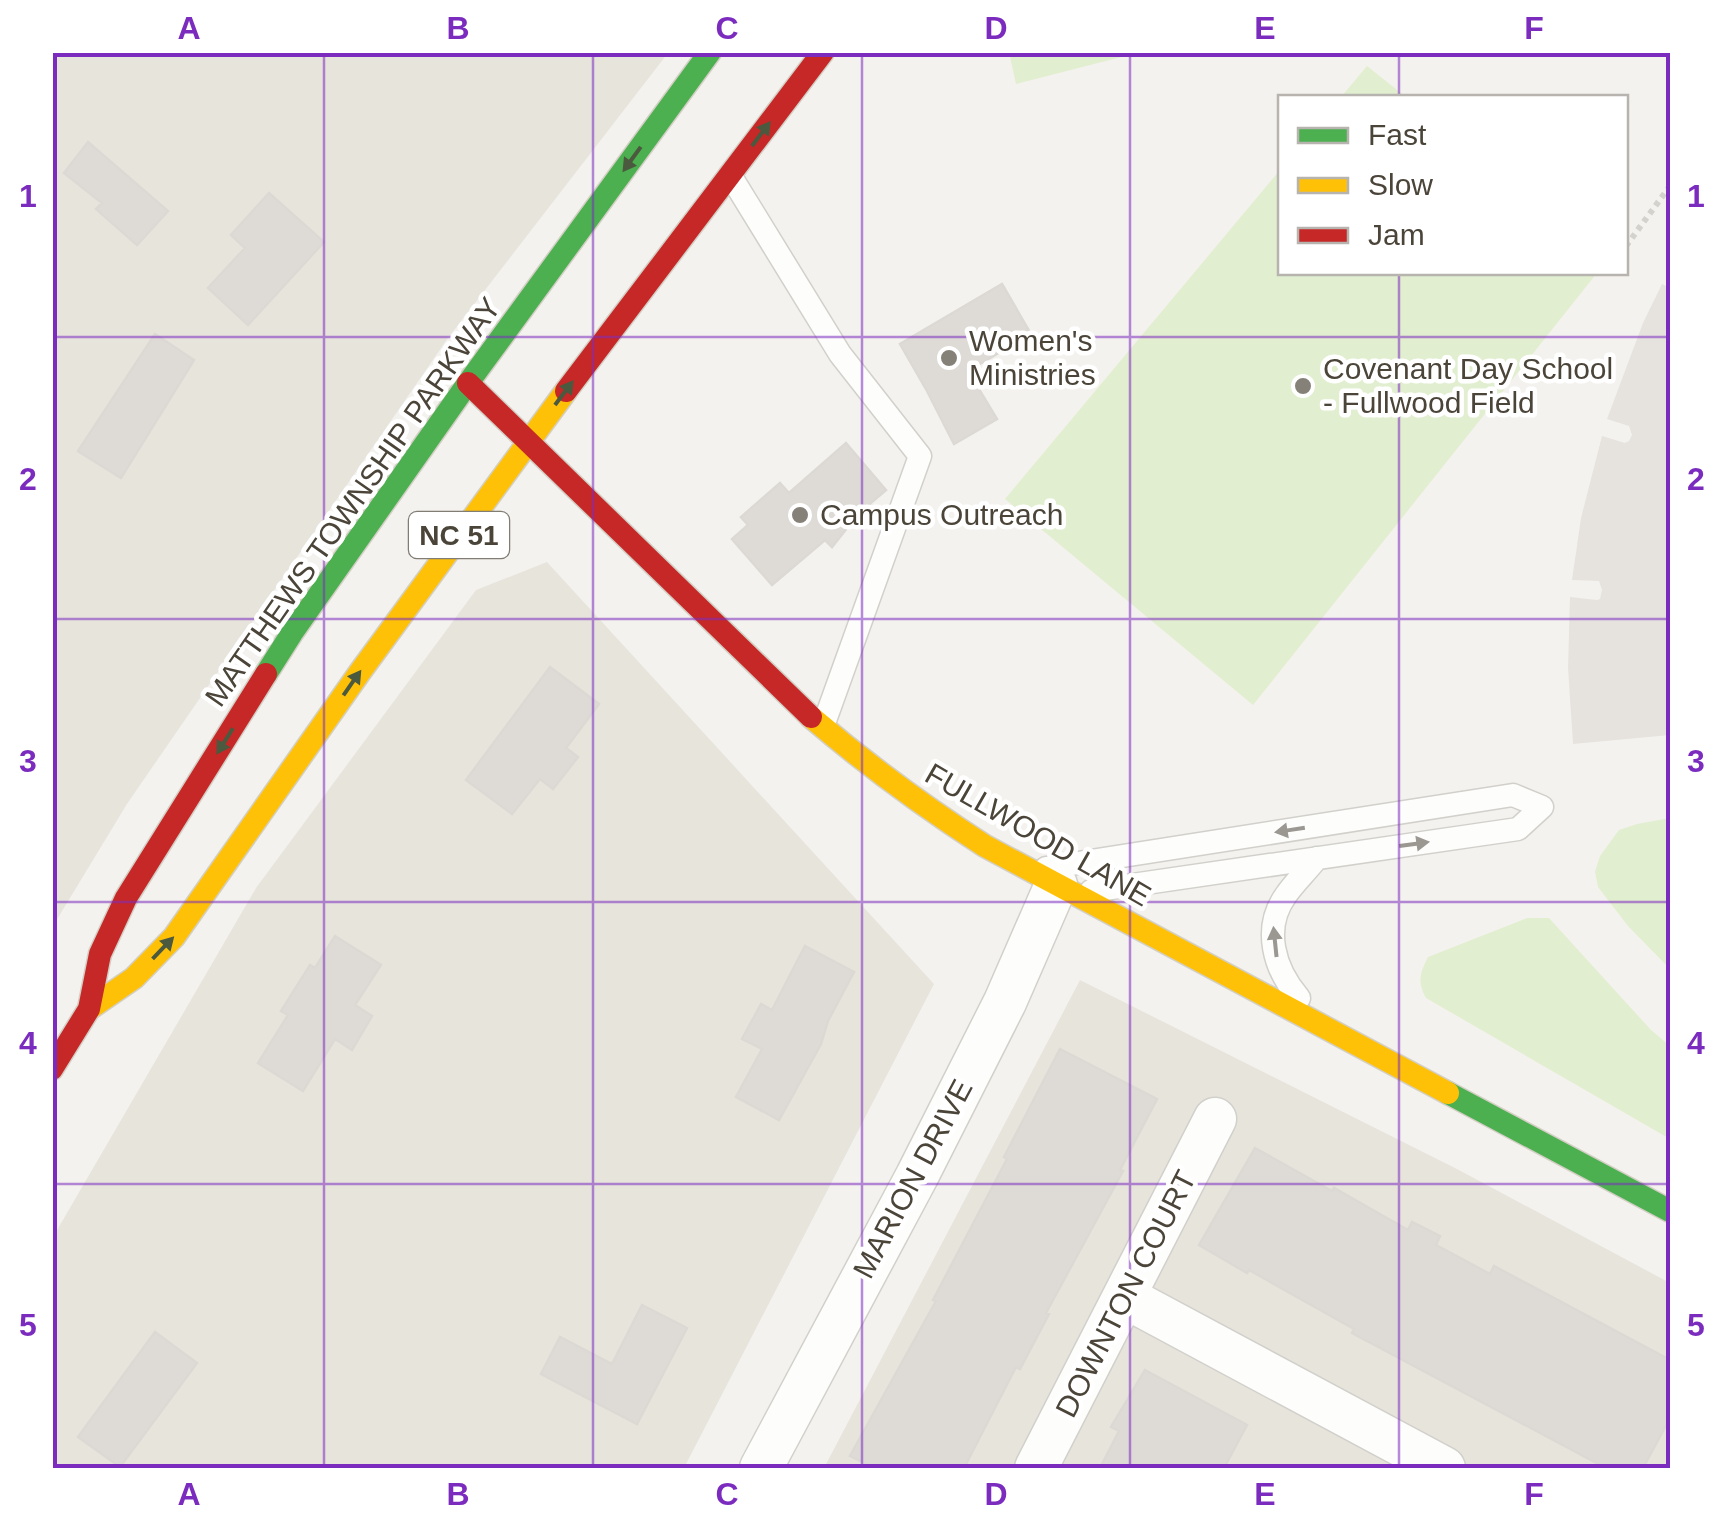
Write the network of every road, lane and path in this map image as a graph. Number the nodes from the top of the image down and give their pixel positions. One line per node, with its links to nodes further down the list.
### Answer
1 (710, 52): 6 (main road, MATTHEWS TOWNSHIP PARKWAY / NC 51, one-way to 6)
2 (823, 52): 3 (main road, MATTHEWS TOWNSHIP PARKWAY / NC 51, one-way to 2)
3 (730, 175): 7 (main road, MATTHEWS TOWNSHIP PARKWAY / NC 51, one-way to 3); 8 (lane)
4 (1670, 186): 5 (path)
5 (1628, 243)
6 (468, 383): 7 (main road, FULLWOOD LANE); 11 (main road, MATTHEWS TOWNSHIP PARKWAY / NC 51, one-way to 11)
7 (527, 442): 8 (main road, FULLWOOD LANE); 11 (main road, MATTHEWS TOWNSHIP PARKWAY / NC 51, one-way to 7)
8 (823, 727): 10 (main road, FULLWOOD LANE)
9 (1317, 858): 10 (lane); 10 (lane, one-way to 10); 12 (lane, one-way to 9)
10 (1053, 883): 12 (main road, FULLWOOD LANE); 17 (street, MARION DRIVE)
11 (88, 1009): 13 (main road, MATTHEWS TOWNSHIP PARKWAY / NC 51)
12 (1321, 1025): 15 (main road, FULLWOOD LANE)
13 (52, 1068)
14 (1216, 1119): 16 (street, DOWNTON COURT)
15 (1670, 1210)
16 (1125, 1297): 18 (street, DOWNTON COURT); 19 (street)
17 (760, 1468)
18 (1036, 1468)
19 (1444, 1468)

